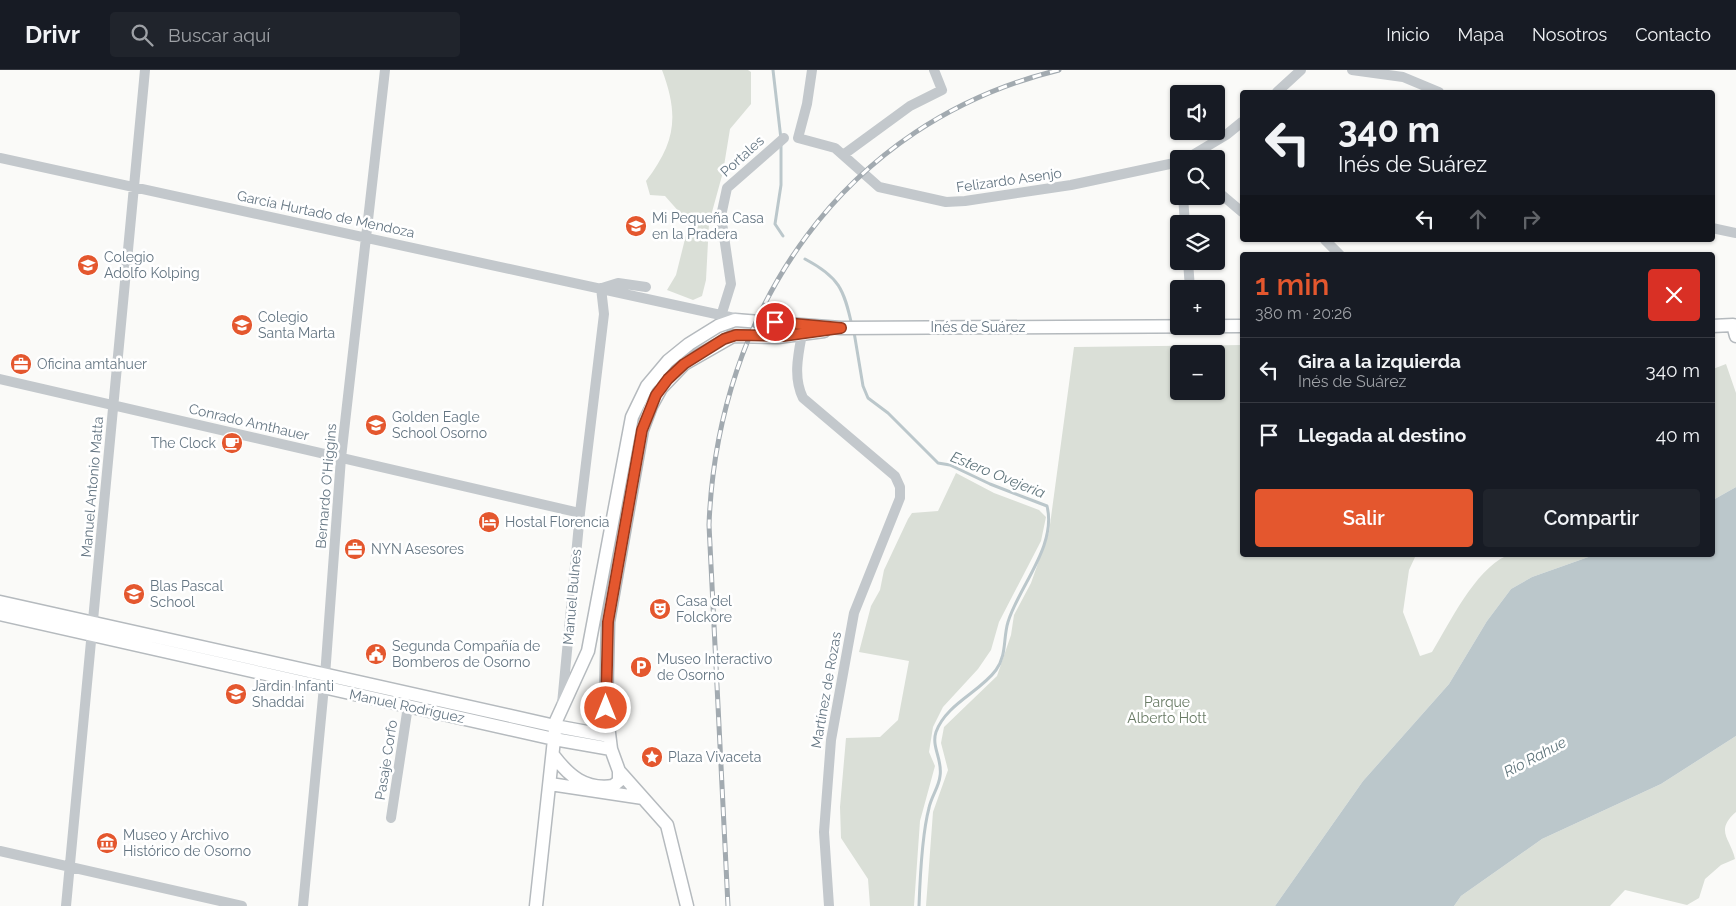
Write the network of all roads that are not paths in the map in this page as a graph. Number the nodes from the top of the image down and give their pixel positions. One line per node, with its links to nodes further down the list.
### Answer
1 (145, 70): 16 (street, Manuel Antonio Matta)
2 (385, 70): 21 (street, Bernardo O'Higgins)
3 (812, 70): 13 (street, Felizardo Asenjo)
4 (934, 70): 13 (street)
5 (1300, 70): 8 (street)
6 (1352, 70): 7 (street)
7 (1377, 72): 9 (street)
8 (1279, 90)
9 (1434, 90)
10 (1240, 124): 12 (street)
11 (780, 141): 26 (street, Portales)
12 (1201, 150)
13 (843, 155): 15 (street, Felizardo Asenjo)
14 (0, 158): 16 (street, García Hurtado de Mendoza)
15 (1170, 164)
16 (134, 188): 21 (street, García Hurtado de Mendoza); 38 (street, Manuel Antonio Matta)
17 (1225, 198): 18 (street)
18 (1240, 210)
19 (1715, 229): 20 (street)
20 (1736, 233)
21 (365, 236): 25 (street, García Hurtado de Mendoza); 39 (street, Bernardo O'Higgins)
22 (1327, 242): 23 (street)
23 (1337, 252)
24 (646, 287): 25 (street, García Hurtado de Mendoza)
25 (601, 288): 26 (street); 41 (street, Manuel Bulnes)
26 (721, 316): 27 (street)
27 (742, 320): 34 (main road, Inés de Suárez); 40 (main road, Inés de Suárez)
28 (1225, 323): 31 (main road, Inés de Suárez)
29 (1170, 325): 34 (main road, Inés de Suárez)
30 (1225, 326): 32 (main road, Inés de Suárez)
31 (1240, 326)
32 (1240, 326)
33 (1715, 326): 35 (main road)
34 (841, 328): 36 (main road, Inés de Suárez)
35 (1735, 329)
36 (802, 334): 40 (main road, Inés de Suárez); 62 (street, Martínez de Rozas)
37 (0, 379): 38 (street, Conrado Amthauer)
38 (114, 404): 39 (street, Conrado Amthauer); 44 (street, Manuel Antonio Matta)
39 (341, 458): 41 (street, Conrado Amthauer); 45 (street, Bernardo O'Higgins)
40 (625, 487): 47 (main road, Inés de Suárez); 49 (main road, Inés de Suárez)
41 (580, 513): 47 (street, Manuel Bulnes)
42 (0, 602): 44 (main road, Manuel Rodríguez)
43 (0, 614): 44 (main road, Manuel Rodríguez)
44 (92, 629): 45 (main road, Manuel Rodríguez); 56 (street, Manuel Antonio Matta)
45 (325, 682): 46 (main road, Manuel Rodríguez); 48 (main road, Manuel Rodríguez); 59 (street, Bernardo O'Higgins)
46 (408, 706): 48 (main road, Manuel Rodríguez); 54 (street, Pasaje Corfo)
47 (561, 708): 48 (main road, Manuel Bulnes)
48 (555, 733): 49 (main road, Manuel Rodríguez); 50 (main road, Manuel Bulnes)
49 (610, 742): 51 (main road, Inés de Suárez)
50 (553, 755): 51 (main road); 52 (main road, Manuel Bulnes)
51 (619, 771): 53 (main road)
52 (550, 784): 53 (main road); 60 (main road, Manuel Bulnes)
53 (643, 798): 61 (main road)
54 (390, 818)
55 (0, 851): 56 (street)
56 (70, 867): 57 (street, Manuel Antonio Matta); 58 (street)
57 (66, 906)
58 (242, 906)
59 (303, 906)
60 (536, 906)
61 (688, 906)
62 (829, 906)

